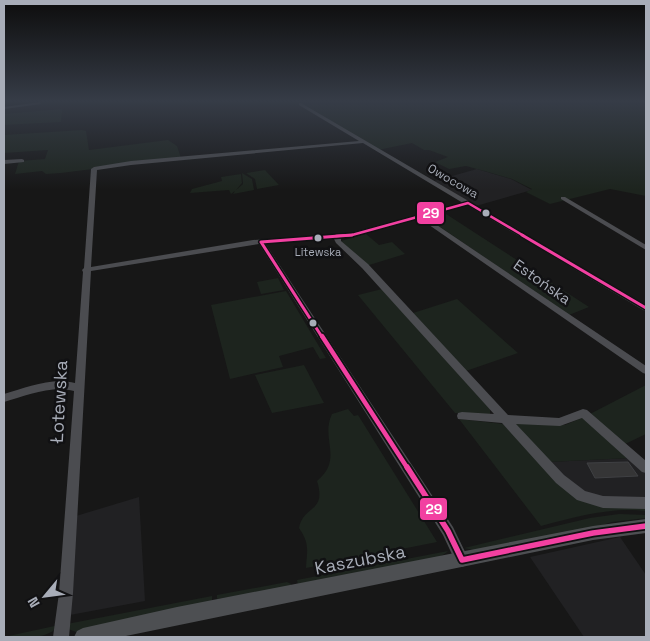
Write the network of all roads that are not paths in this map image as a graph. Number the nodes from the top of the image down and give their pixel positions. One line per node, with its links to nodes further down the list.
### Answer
1 (345, 131): 2 (street, Owocowa)
2 (363, 142): 6 (street, Owocowa); 11 (street, Łotewska)
3 (22, 161): 4 (street)
4 (4, 162)
5 (563, 198): 10 (street)
6 (468, 203): 7 (street); 12 (street, Owocowa)
7 (421, 217): 8 (street); 13 (street, Estońska)
8 (337, 237): 9 (street); 17 (street)
9 (262, 242): 11 (street); 21 (street)
10 (646, 248)
11 (86, 270): 14 (street, Łotewska)
12 (646, 308)
13 (646, 371)
14 (78, 388): 15 (street); 22 (street, Łotewska)
15 (4, 398)
16 (462, 416): 17 (street)
17 (504, 420): 18 (street); 19 (street)
18 (646, 468)
19 (646, 503)
20 (646, 526): 21 (main road, Kaszubska)
21 (462, 560): 23 (main road, Kaszubska)
22 (61, 637)
23 (83, 637)

